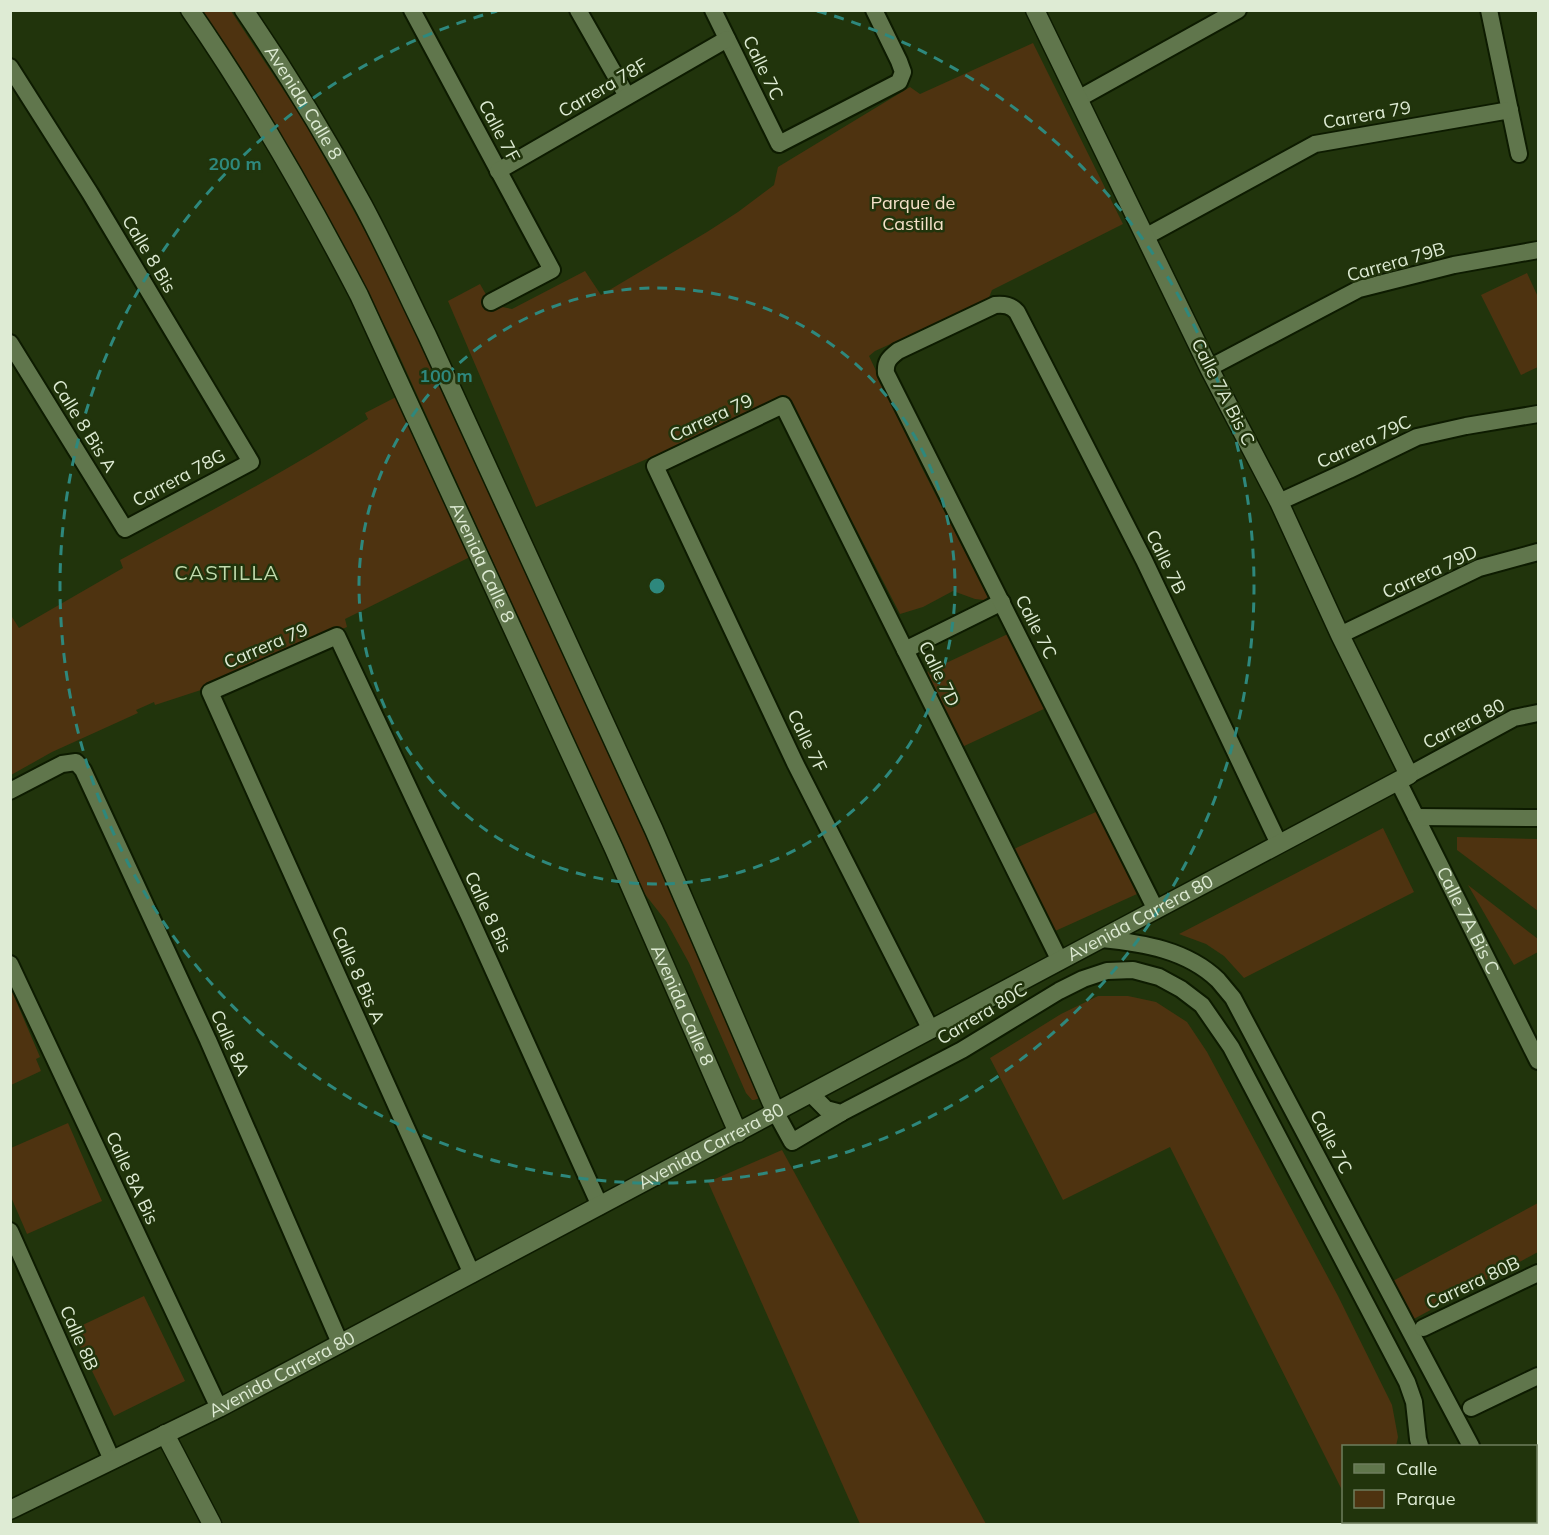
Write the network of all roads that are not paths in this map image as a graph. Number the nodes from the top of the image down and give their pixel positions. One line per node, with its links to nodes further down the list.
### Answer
1 (190, 10): 50 (street, Avenida Calle 8)
2 (244, 10): 48 (street, Avenida Calle 8)
3 (412, 10): 16 (street, Calle 7F)
4 (578, 10): 12 (street)
5 (713, 10): 10 (street, Calle 7C)
6 (874, 10): 10 (street, Calle 7C)
7 (1035, 10): 13 (street, Calle 7A Bis C)
8 (1238, 10): 13 (street)
9 (1489, 10): 14 (street)
10 (727, 39): 12 (street, Carrera 78F)
11 (10, 67): 25 (street, Calle 8 Bis)
12 (627, 96): 16 (street, Carrera 78F)
13 (1078, 99): 17 (street, Calle 7A Bis C)
14 (1510, 110): 15 (street); 17 (street, Carrera 79)
15 (1519, 154)
16 (498, 171): 19 (street, Calle 7F)
17 (1145, 237): 22 (street, Calle 7A Bis C)
18 (1539, 250): 22 (street, Carrera 79B)
19 (491, 302)
20 (10, 343): 28 (street, Calle 8 Bis A)
21 (887, 361): 30 (street, Calle 7C); 40 (street, Calle 7B)
22 (1209, 368): 27 (street, Calle 7A Bis C)
23 (783, 405): 26 (street, Carrera 79); 33 (street, Calle 7D)
24 (1539, 414): 27 (street, Carrera 79C)
25 (251, 462): 28 (street, Carrera 78G)
26 (655, 466): 45 (street, Calle 7F)
27 (1279, 502): 31 (street, Calle 7A Bis C)
28 (125, 529)
29 (1539, 552): 31 (street, Carrera 79D)
30 (1002, 602): 33 (street); 41 (street, Calle 7C)
31 (1340, 635): 36 (street, Calle 7A Bis C)
32 (337, 636): 34 (street, Carrera 79); 51 (street, Calle 8 Bis)
33 (905, 650): 43 (street, Calle 7D)
34 (210, 692): 54 (street, Calle 8 Bis A)
35 (1539, 713): 36 (street, Carrera 80)
36 (1403, 778): 38 (street, Calle 7A Bis C); 40 (street, Avenida Carrera 80)
37 (10, 790): 56 (street, Calle 8A)
38 (1416, 817): 39 (street); 46 (street, Calle 7A Bis C)
39 (1539, 818)
40 (1279, 844): 41 (street, Avenida Carrera 80)
41 (1156, 910): 42 (street, Avenida Carrera 80)
42 (1102, 939): 43 (street, Avenida Carrera 80); 61 (street, Calle 7C)
43 (1060, 961): 45 (street, Avenida Carrera 80)
44 (10, 964): 58 (street, Calle 8A Bis)
45 (931, 1030): 47 (street, Avenida Carrera 80)
46 (1539, 1061)
47 (810, 1094): 48 (street, Avenida Carrera 80); 49 (street)
48 (776, 1113): 49 (street, Carrera 80C); 50 (street, Avenida Carrera 80)
49 (841, 1113): 62 (street, Carrera 80C)
50 (738, 1132): 51 (street, Avenida Carrera 80)
51 (600, 1206): 54 (street, Avenida Carrera 80)
52 (10, 1231): 63 (street, Calle 8B)
53 (1539, 1273): 55 (street, Carrera 80B)
54 (472, 1274): 56 (street, Avenida Carrera 80)
55 (1423, 1328)
56 (340, 1343): 58 (street, Avenida Carrera 80)
57 (1539, 1376): 59 (street)
58 (219, 1408): 60 (street, Avenida Carrera 80)
59 (1471, 1408)
60 (165, 1434): 63 (street, Avenida Carrera 80); 65 (street)
61 (1466, 1443)
62 (1420, 1445)
63 (112, 1460): 64 (street, Avenida Carrera 80)
64 (10, 1510)
65 (212, 1524)

